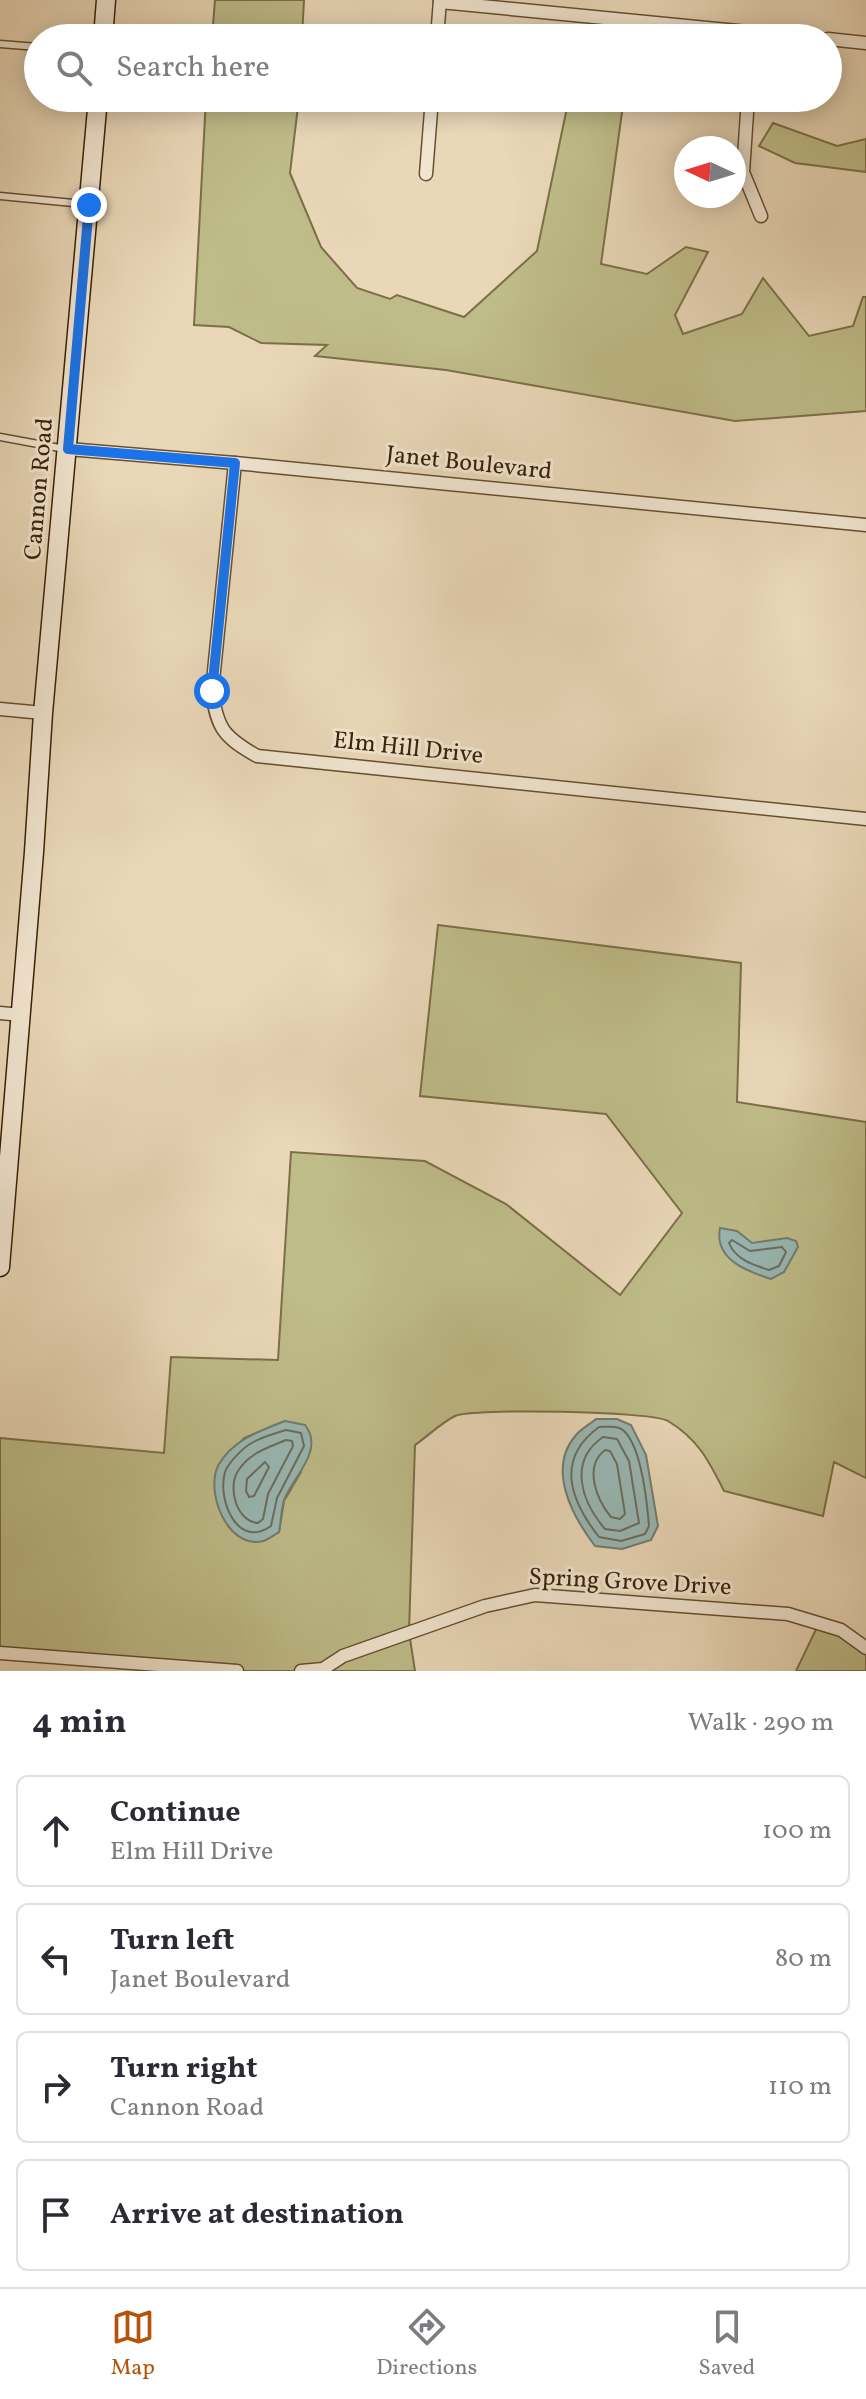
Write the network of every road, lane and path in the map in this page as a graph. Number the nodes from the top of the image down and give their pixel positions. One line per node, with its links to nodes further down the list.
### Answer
1 (106, 0): 3 (main road)
2 (440, 1): 4 (street); 5 (street)
3 (104, 24)
4 (438, 24)
5 (645, 24)
6 (842, 40): 7 (street)
7 (866, 43)
8 (0, 44): 9 (lane)
9 (24, 46)
10 (97, 112): 15 (main road, Cannon Road)
11 (431, 112): 13 (street)
12 (747, 112): 16 (street)
13 (426, 174)
14 (0, 196): 15 (lane)
15 (89, 205): 18 (main road, Cannon Road)
16 (761, 216)
17 (0, 437): 18 (lane)
18 (68, 449): 19 (street, Janet Boulevard); 22 (main road, Cannon Road)
19 (235, 463): 20 (street, Janet Boulevard); 23 (street, Elm Hill Drive)
20 (866, 525)
21 (0, 709): 22 (street)
22 (43, 713): 25 (main road, Cannon Road)
23 (866, 819)
24 (0, 1013): 25 (street)
25 (21, 1015): 26 (main road, Cannon Road)
26 (0, 1267)
27 (866, 1648): 29 (street, Spring Grove Drive)
28 (0, 1653): 30 (street)
29 (323, 1670): 31 (street, Spring Grove Drive)
30 (237, 1671)
31 (301, 1671)

